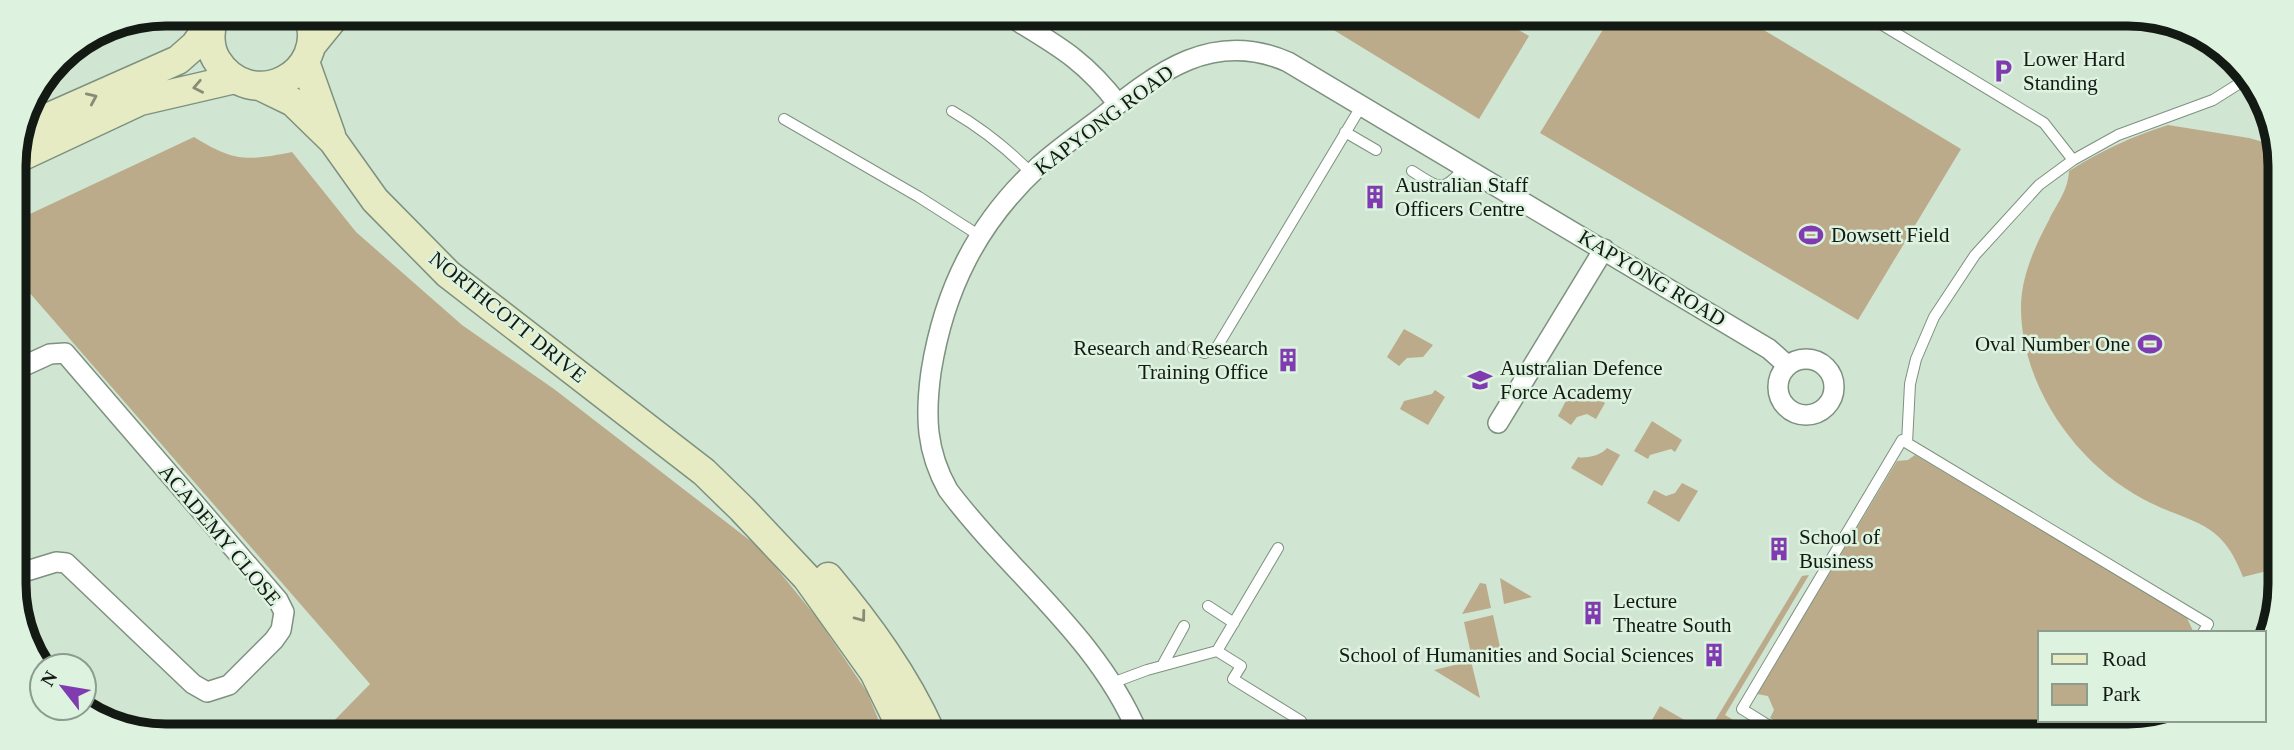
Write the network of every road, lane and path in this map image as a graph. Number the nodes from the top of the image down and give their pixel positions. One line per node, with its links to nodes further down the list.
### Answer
1 (1883, 26): 19 (lane)
2 (207, 27): 14 (street, one-way to 2)
3 (212, 27): 8 (street)
4 (312, 27): 7 (street, NORTHCOTT DRIVE)
5 (328, 27): 7 (street)
6 (1025, 27): 10 (street)
7 (308, 54): 8 (street); 16 (street, NORTHCOTT DRIVE)
8 (248, 83): 16 (street, NORTHCOTT DRIVE); 18 (street, one-way to 18)
9 (2240, 83): 19 (lane)
10 (1118, 104): 11 (street, KAPYONG ROAD); 22 (street, KAPYONG ROAD)
11 (1362, 105): 15 (lane); 20 (street, KAPYONG ROAD)
12 (952, 111): 22 (lane)
13 (784, 119): 23 (lane)
14 (33, 124)
15 (1345, 132): 17 (lane); 25 (lane)
16 (333, 141): 30 (street, NORTHCOTT DRIVE)
17 (1376, 150)
18 (27, 154)
19 (2073, 160): 29 (lane)
20 (1465, 167): 21 (lane); 24 (street, KAPYONG ROAD)
21 (1412, 172)
22 (1031, 174): 23 (street, KAPYONG ROAD)
23 (980, 236): 39 (street, KAPYONG ROAD)
24 (1604, 249): 27 (street, KAPYONG ROAD); 28 (street)
25 (1193, 349)
26 (27, 365): 32 (street, ACADEMY CLOSE)
27 (1787, 365)
28 (1498, 423)
29 (1907, 443): 36 (lane); 42 (lane)
30 (704, 472): 40 (street, NORTHCOTT DRIVE, one-way to 40); 43 (street, NORTHCOTT DRIVE)
31 (1279, 548): 34 (lane)
32 (26, 572)
33 (1209, 606): 34 (lane)
34 (1234, 623): 37 (lane)
35 (1184, 626): 38 (lane)
36 (2204, 631)
37 (1217, 651): 38 (lane); 41 (lane)
38 (1161, 666): 39 (lane)
39 (1112, 683): 46 (street, KAPYONG ROAD)
40 (915, 700): 44 (street, NORTHCOTT DRIVE); 45 (street)
41 (1301, 721)
42 (1765, 723)
43 (899, 724)
44 (926, 724)
45 (933, 724)
46 (1133, 724)

